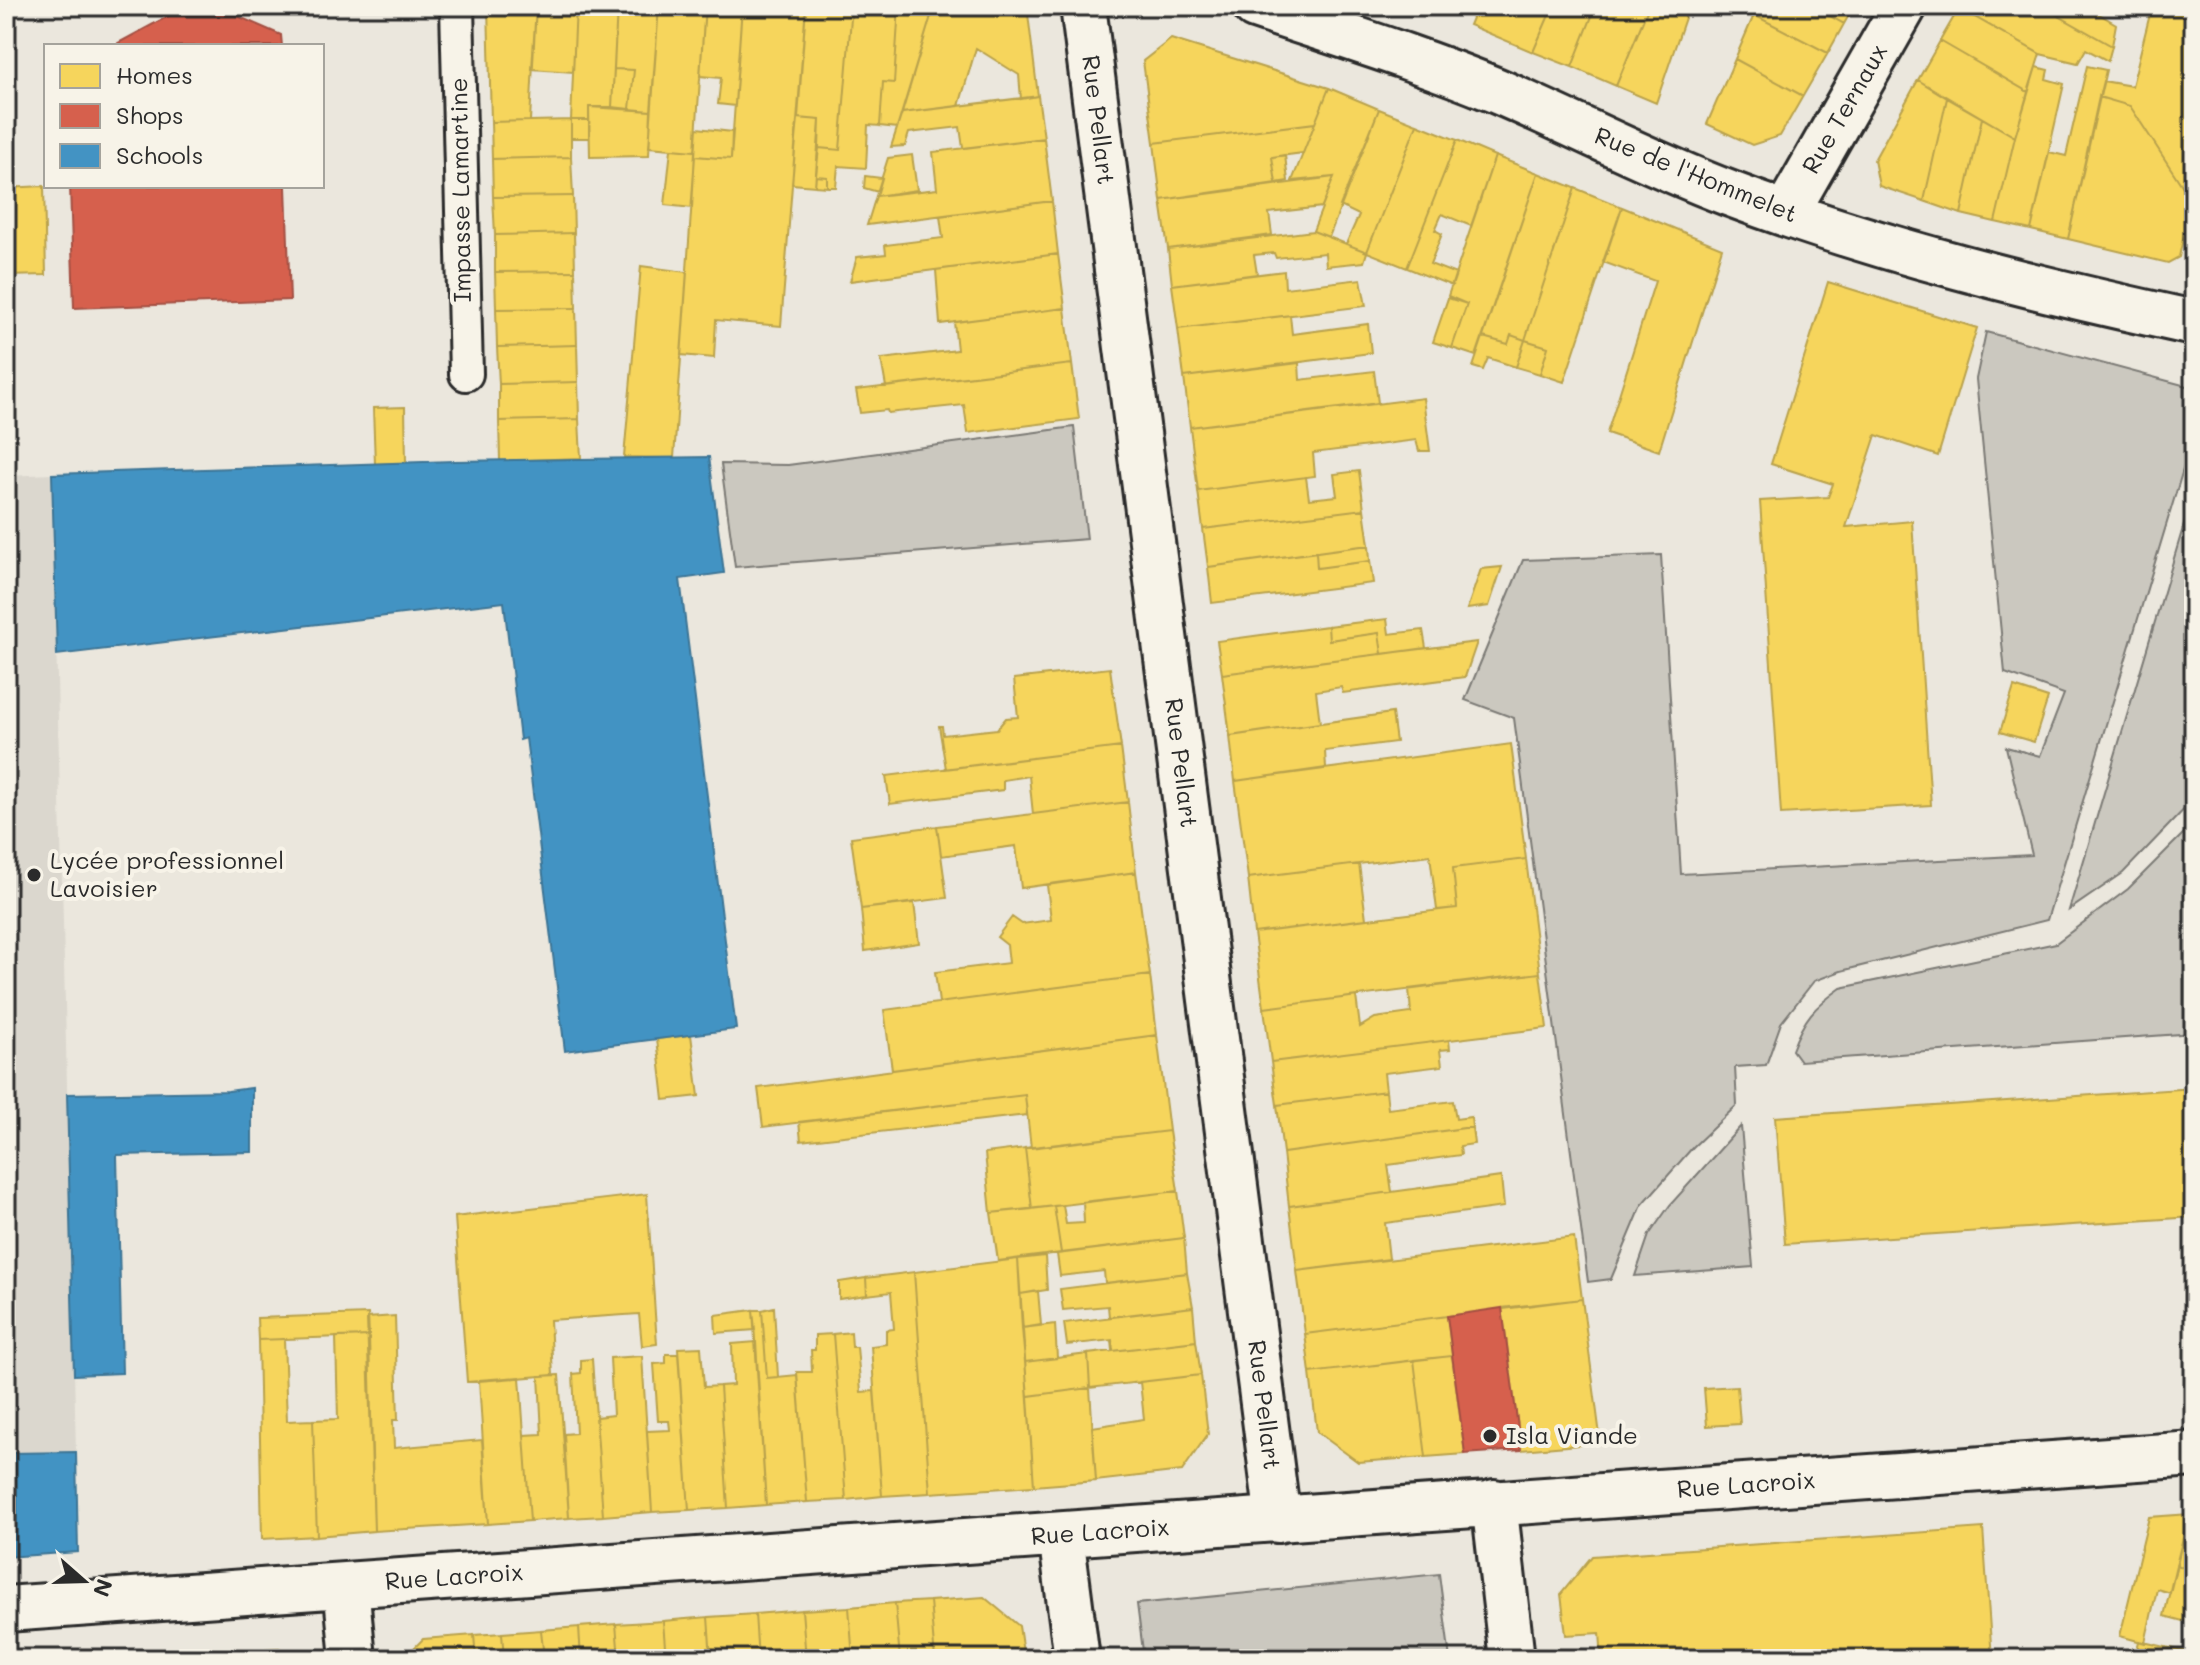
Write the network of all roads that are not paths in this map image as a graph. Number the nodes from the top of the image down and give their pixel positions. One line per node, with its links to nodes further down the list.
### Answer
1 (457, 6): 7 (lane, Impasse Lamartine)
2 (1083, 6): 10 (street, Rue Pellart)
3 (1255, 6): 5 (street, Rue de l'Hommelet)
4 (1904, 6): 5 (street, Rue Ternaux)
5 (1786, 213): 6 (street, Rue de l'Hommelet)
6 (2194, 323)
7 (466, 374)
8 (2194, 1454): 9 (street, Rue Lacroix)
9 (1494, 1502): 10 (street, Rue Lacroix); 16 (street)
10 (1278, 1520): 11 (street, Rue Lacroix)
11 (1061, 1535): 12 (street, Rue Lacroix); 15 (street)
12 (346, 1585): 13 (street, Rue Lacroix); 14 (street)
13 (6, 1609)
14 (353, 1659)
15 (1077, 1659)
16 (1512, 1659)

